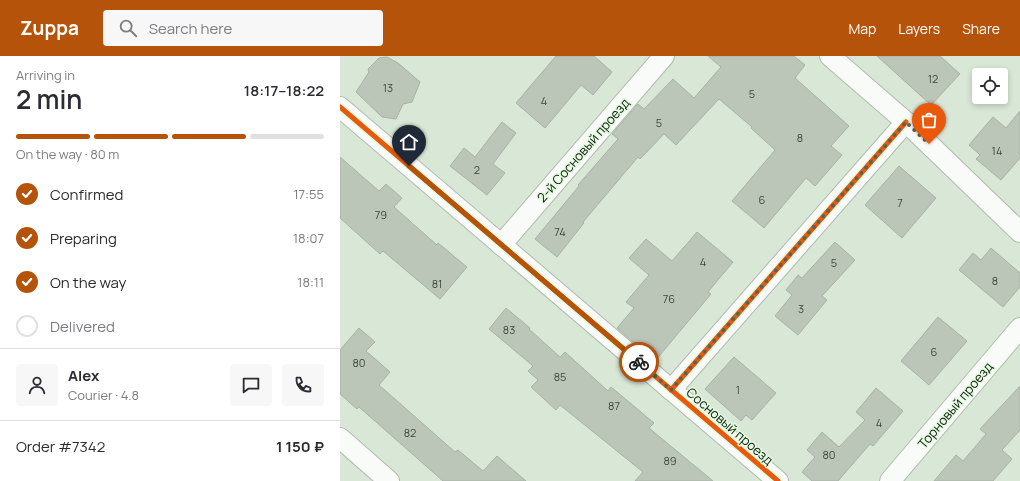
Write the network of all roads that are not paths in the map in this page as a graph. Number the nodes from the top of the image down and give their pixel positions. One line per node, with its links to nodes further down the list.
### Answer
1 (664, 56): 6 (street, 2-й Сосновый проезд)
2 (830, 56): 4 (street)
3 (340, 107): 6 (street, Сосновый проезд)
4 (906, 122): 5 (street); 8 (street)
5 (1020, 232)
6 (501, 245): 8 (street, Сосновый проезд)
7 (1020, 328): 12 (street, Торновый проезд)
8 (671, 390): 11 (street, Сосновый проезд)
9 (340, 438): 10 (street)
10 (389, 481)
11 (778, 481)
12 (890, 481)

